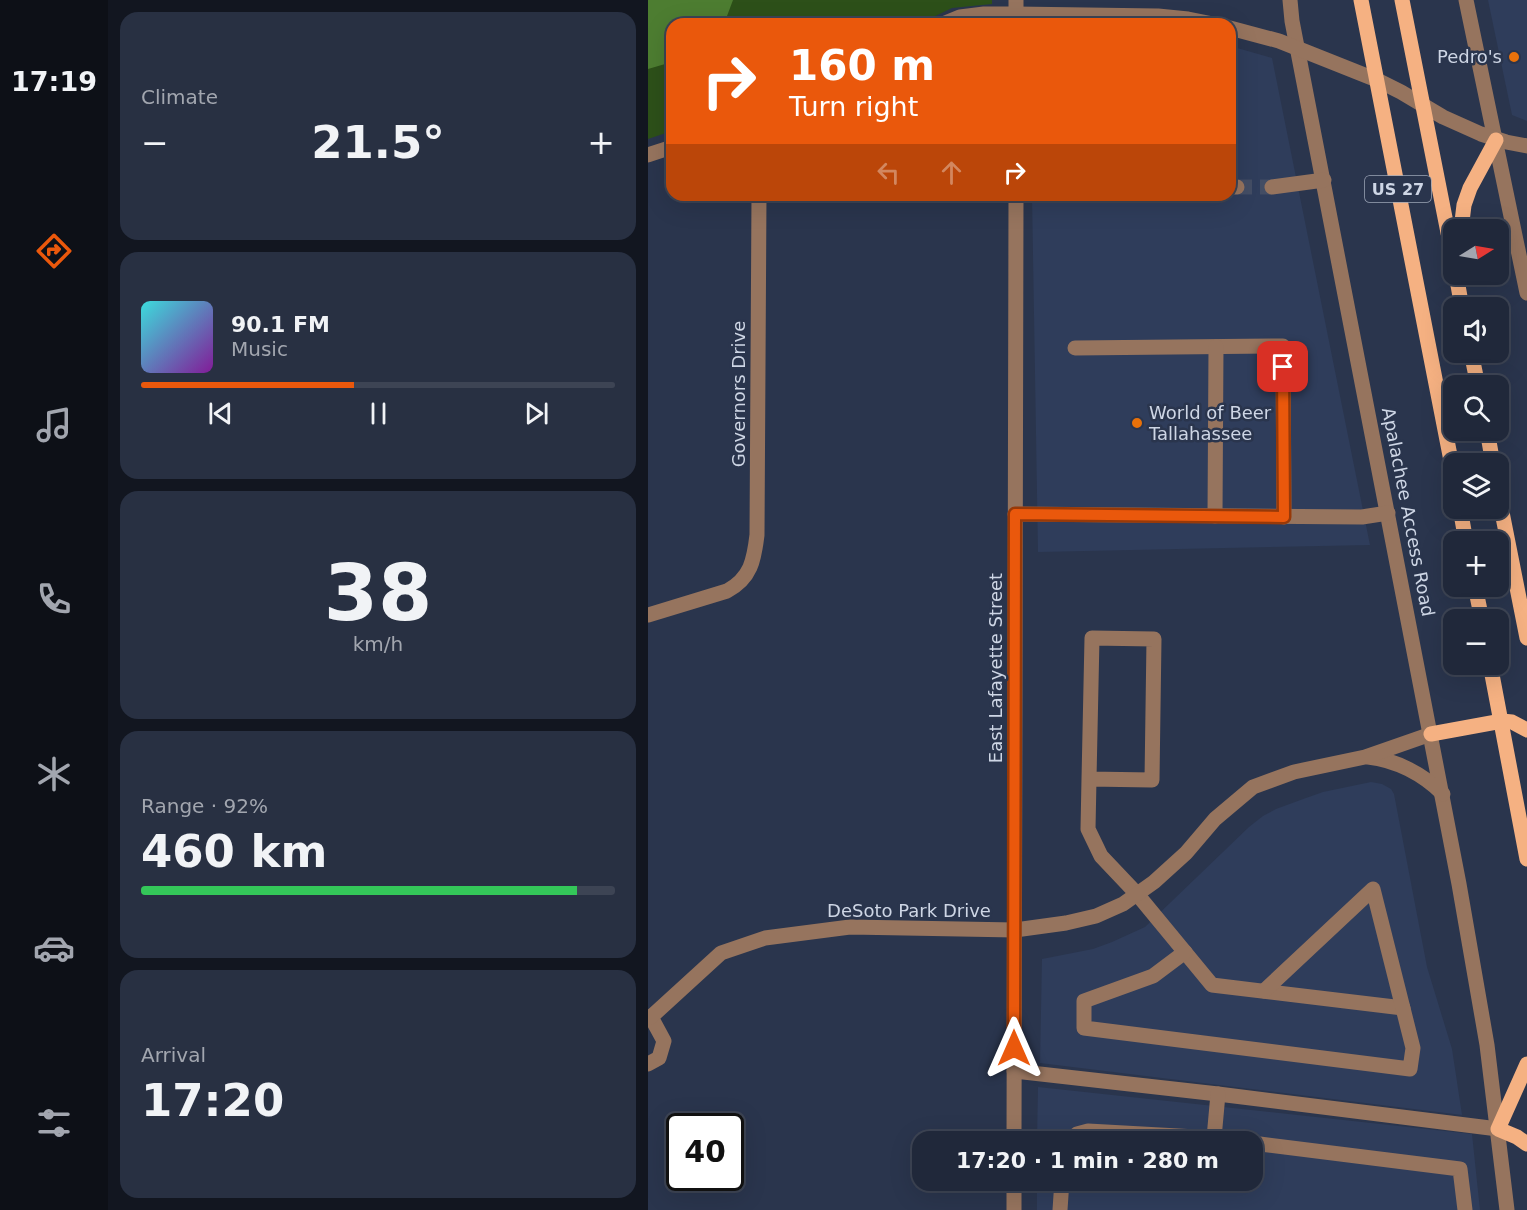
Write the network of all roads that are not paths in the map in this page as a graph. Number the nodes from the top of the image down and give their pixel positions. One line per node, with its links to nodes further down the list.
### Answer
1 (1290, 0): 11 (street, Apalachee Access Road)
2 (1361, 0): 12 (main road, US 27)
3 (1402, 0): 13 (main road, US 27)
4 (1466, 0): 14 (street)
5 (1016, 13): 6 (street); 7 (street)
6 (958, 18)
7 (1104, 18)
8 (1148, 18): 9 (street)
9 (1179, 18)
10 (1236, 29): 11 (street)
11 (1298, 49): 12 (street); 18 (street, Apalachee Access Road)
12 (1377, 80): 13 (street); 27 (main road, US 27)
13 (1422, 105): 14 (street); 22 (main road, US 27)
14 (1496, 140): 15 (street); 23 (main road); 24 (street)
15 (1527, 146)
16 (666, 149): 17 (street)
17 (648, 155)
18 (1324, 180): 19 (street); 28 (street, Apalachee Access Road)
19 (1272, 187)
20 (759, 201): 33 (street, Governors Drive)
21 (1016, 201): 29 (street, East Lafayette Street)
22 (1445, 219)
23 (1462, 219)
24 (1527, 293)
25 (1216, 347): 26 (street); 30 (street); 31 (street)
26 (1075, 348)
27 (1450, 453)
28 (1388, 513): 31 (street); 38 (street, Apalachee Access Road)
29 (1015, 514): 30 (street); 44 (street, East Lafayette Street)
30 (1215, 516): 31 (street)
31 (1284, 517)
32 (1503, 519): 34 (main road)
33 (648, 615)
34 (1527, 638)
35 (1492, 675): 36 (main road)
36 (1502, 721): 37 (main road); 38 (main road); 42 (main road)
37 (1527, 730)
38 (1431, 734): 39 (street, DeSoto Park Drive); 41 (street, Apalachee Access Road)
39 (1365, 757): 41 (street); 43 (street, DeSoto Park Drive)
40 (1089, 778): 40 (street); 43 (street)
41 (1443, 794): 53 (street, Apalachee Access Road)
42 (1527, 859)
43 (1137, 894): 44 (street, DeSoto Park Drive); 45 (street)
44 (1015, 930): 48 (street, DeSoto Park Drive); 51 (street, East Lafayette Street)
45 (1185, 952): 46 (street); 47 (street)
46 (1264, 991): 47 (street); 47 (street)
47 (1403, 1008)
48 (650, 1017): 49 (street)
49 (648, 1064)
50 (1527, 1064): 53 (main road)
51 (1014, 1071): 52 (street); 54 (street, East Lafayette Street)
52 (1218, 1094): 53 (street); 55 (street)
53 (1498, 1129): 57 (main road); 63 (street, Apalachee Access Road)
54 (1014, 1131)
55 (1215, 1131)
56 (1263, 1144): 62 (street)
57 (1527, 1144)
58 (1014, 1191): 60 (street)
59 (1061, 1191): 61 (street)
60 (1014, 1210)
61 (1060, 1210)
62 (1465, 1210)
63 (1507, 1210)

